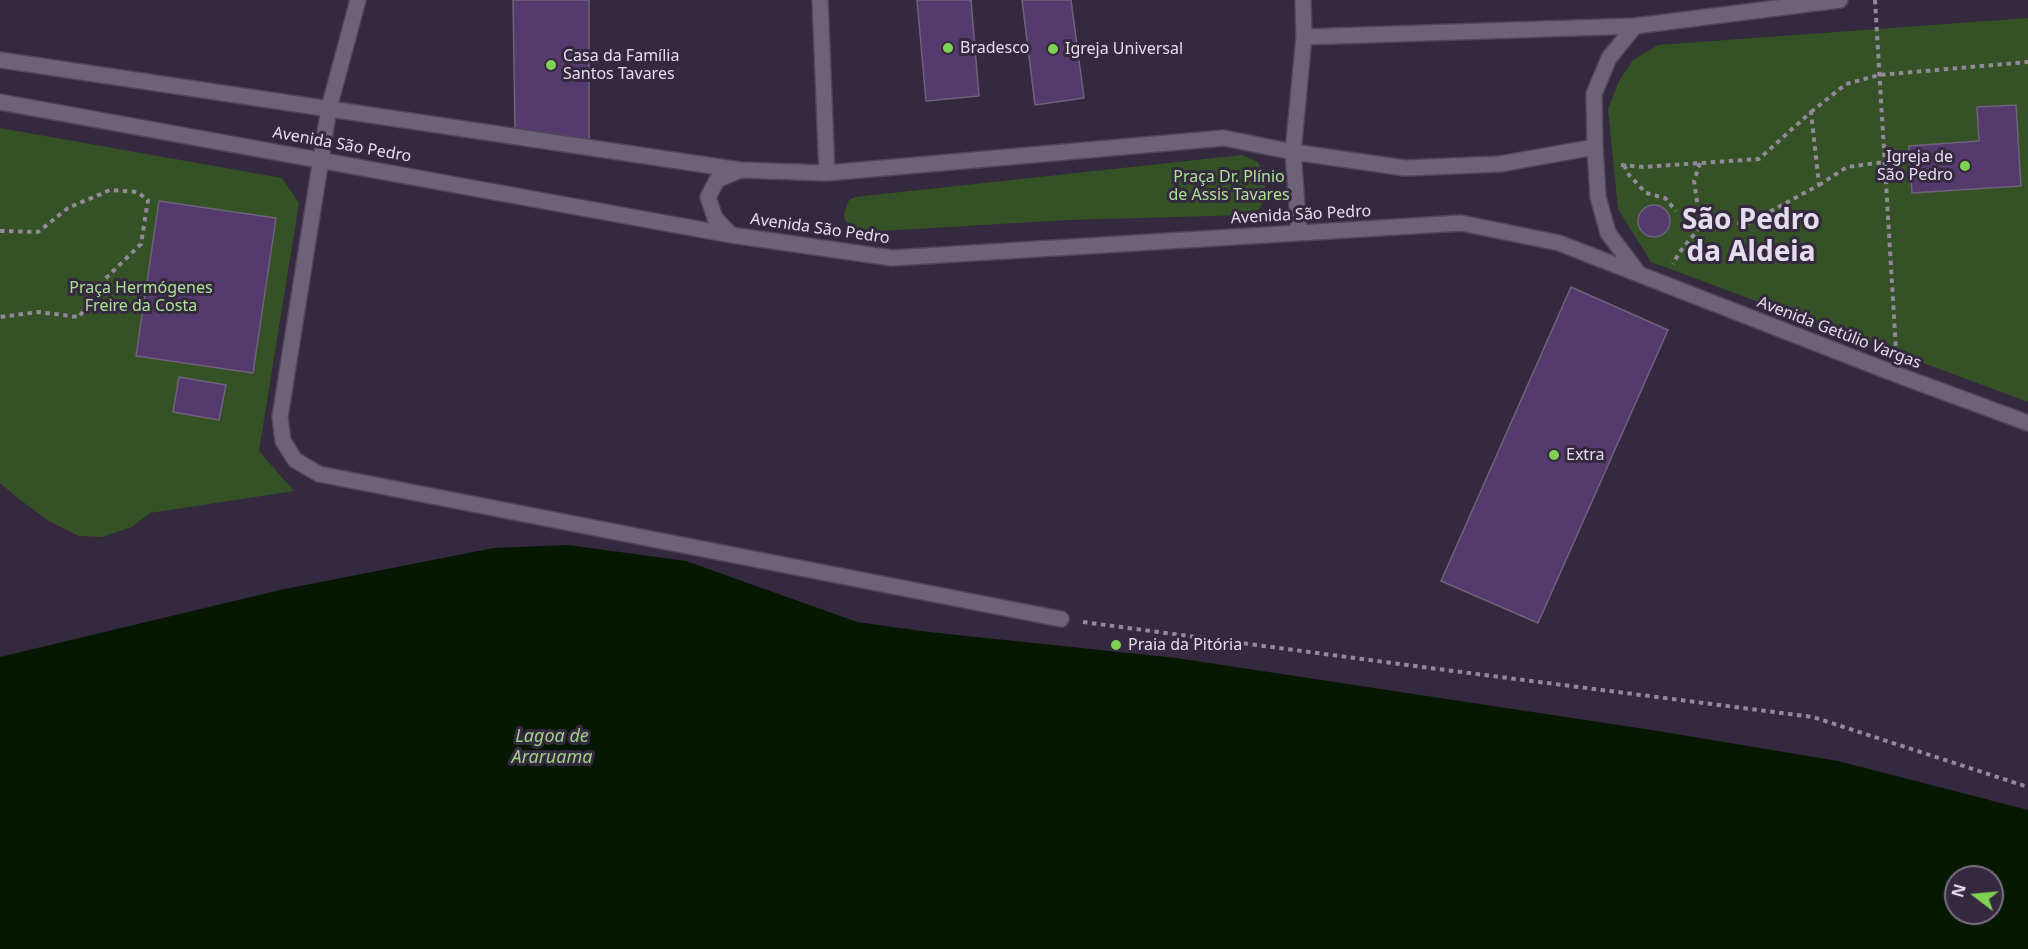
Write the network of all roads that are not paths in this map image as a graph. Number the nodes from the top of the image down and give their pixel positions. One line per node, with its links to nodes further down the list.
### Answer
1 (358, 0): 9 (street)
2 (820, 0): 14 (street)
3 (1304, 0): 6 (street)
4 (1840, 0): 5 (street)
5 (1635, 26): 6 (street); 11 (street)
6 (1304, 37): 10 (street)
7 (0, 60): 9 (street, Avenida São Pedro)
8 (0, 102): 12 (street, Avenida São Pedro)
9 (329, 108): 12 (street); 13 (street, Avenida São Pedro)
10 (1293, 152): 11 (street, Avenida São Pedro); 14 (street, Avenida São Pedro); 15 (street)
11 (1595, 155): 17 (street)
12 (321, 159): 16 (street, Avenida São Pedro); 19 (street)
13 (740, 170): 14 (street, Avenida São Pedro); 16 (street)
14 (827, 173)
15 (1299, 233): 16 (street, Avenida São Pedro); 17 (street, Avenida São Pedro)
16 (731, 235)
17 (1639, 274): 18 (street, Avenida Getúlio Vargas)
18 (2028, 423)
19 (1061, 619)

